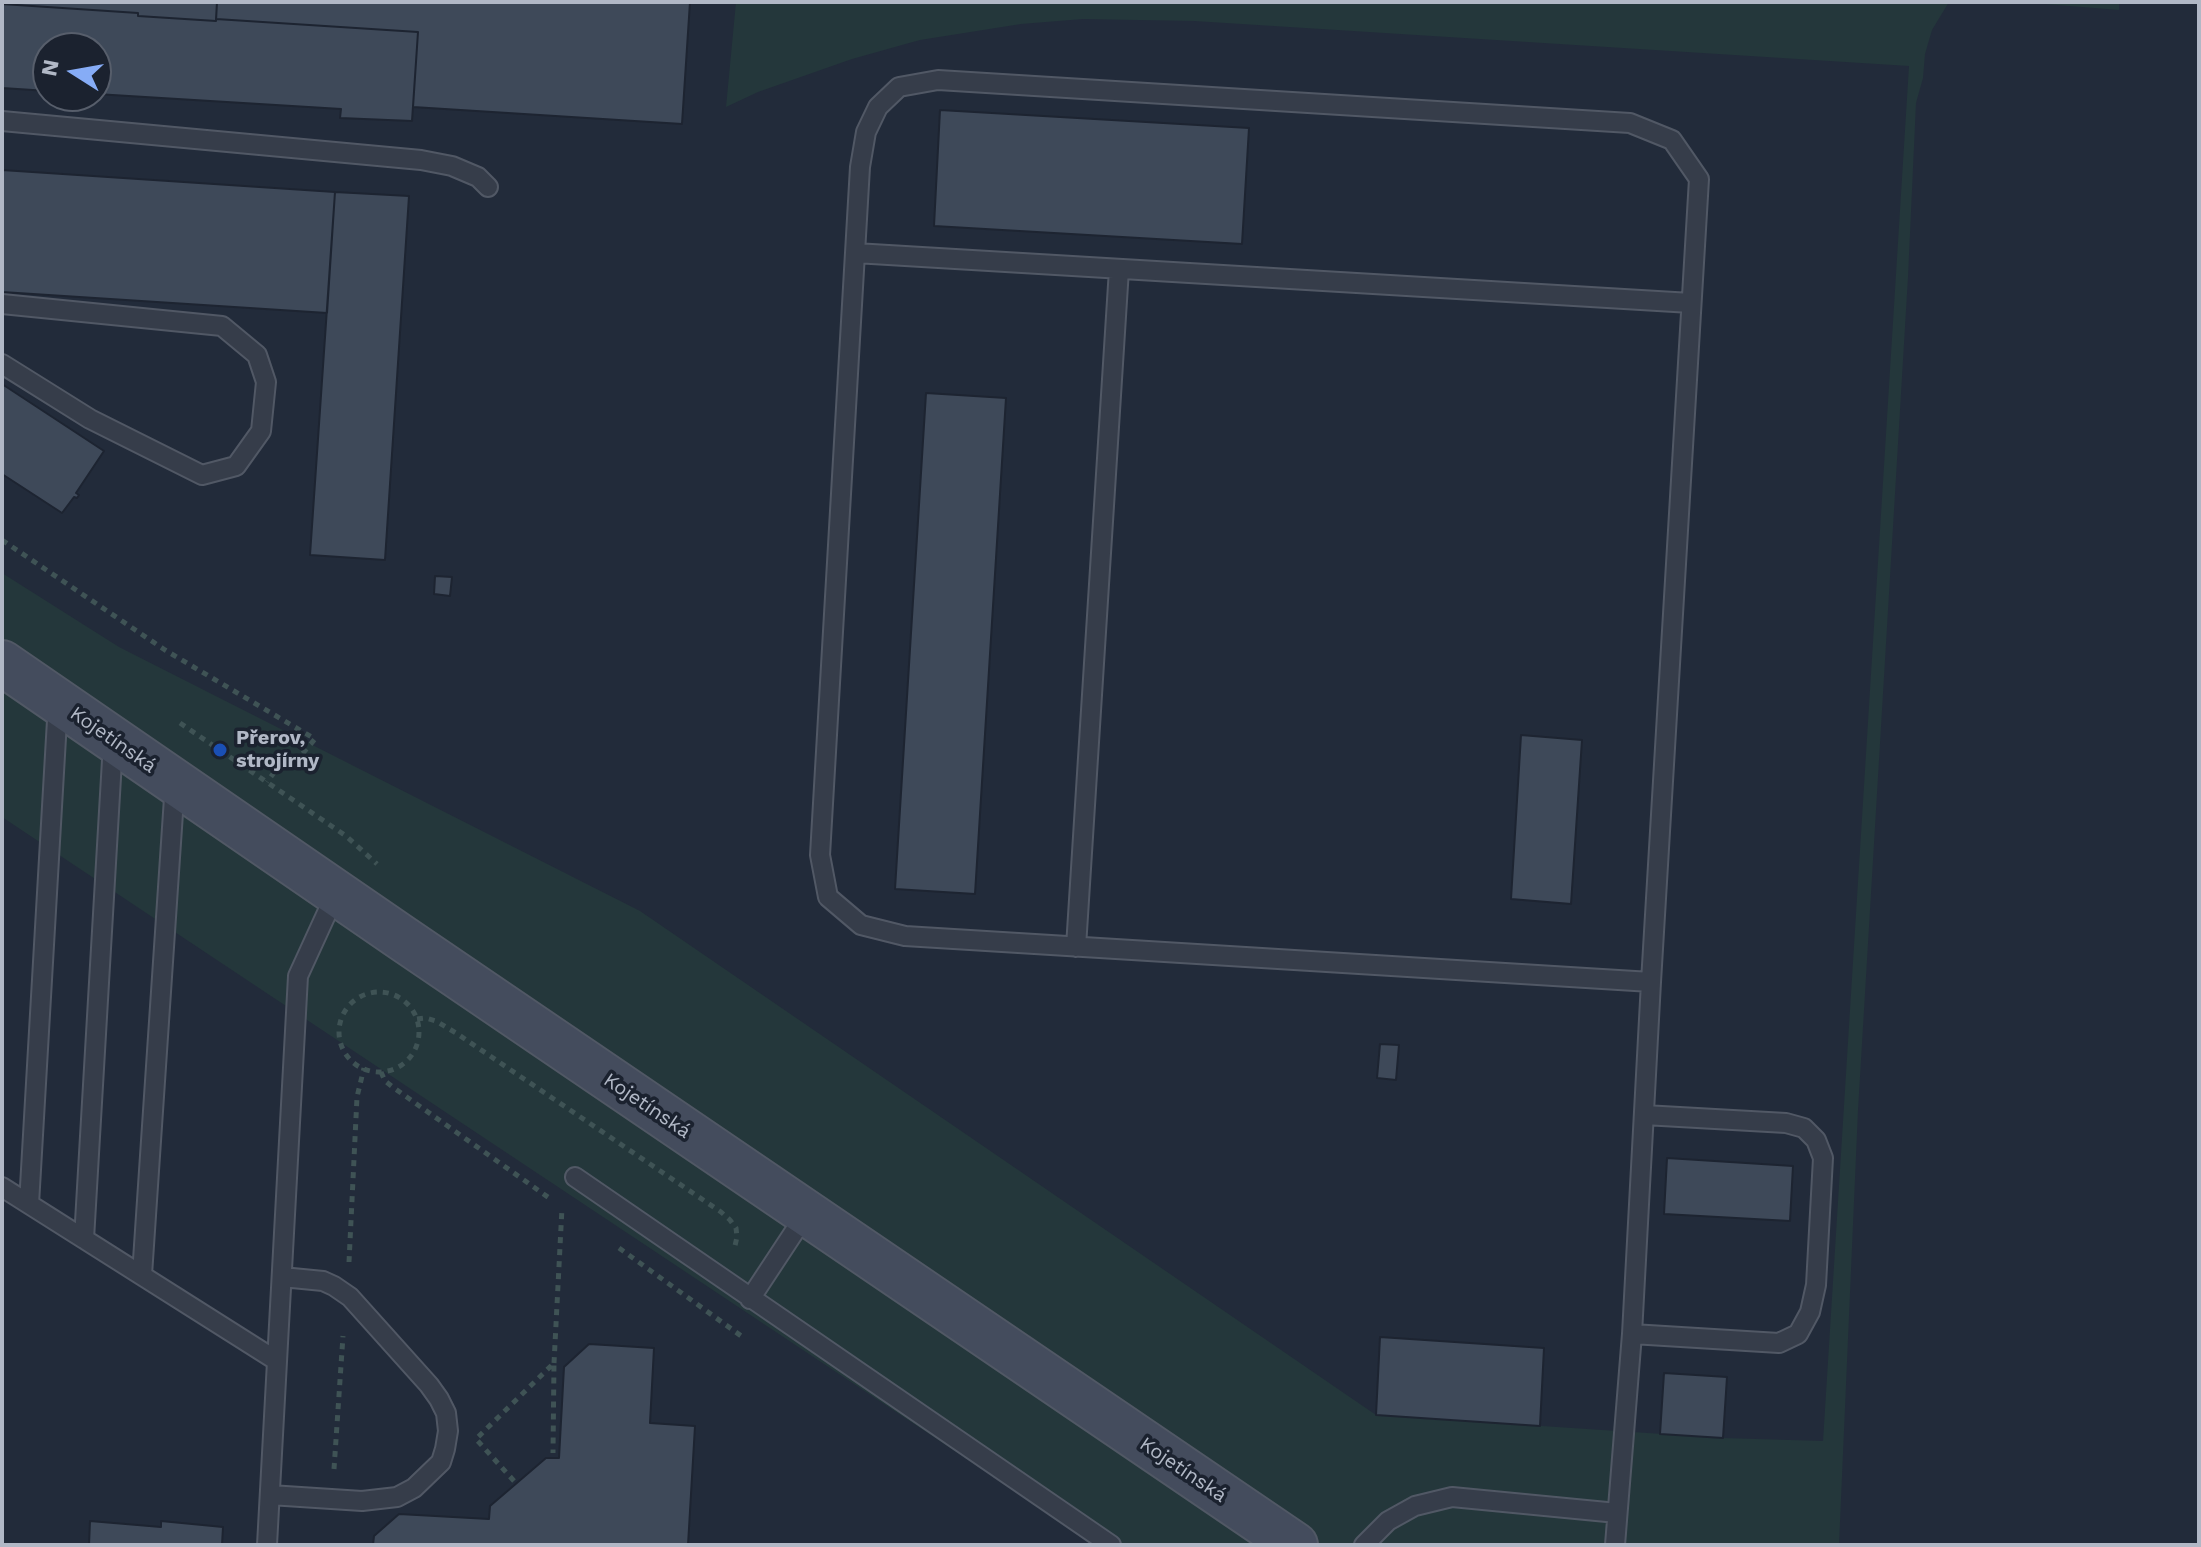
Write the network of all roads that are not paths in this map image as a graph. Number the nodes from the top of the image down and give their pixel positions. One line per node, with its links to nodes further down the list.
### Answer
1 (2, 121): 2 (lane)
2 (488, 187)
3 (855, 253): 4 (lane); 5 (lane); 13 (lane)
4 (1119, 269): 5 (lane); 13 (lane)
5 (1691, 303): 14 (lane)
6 (2, 304): 7 (lane)
7 (2, 364)
8 (2, 663): 9 (main road, Kojetínská)
9 (58, 702): 10 (main road, Kojetínská); 18 (lane)
10 (113, 740): 11 (main road, Kojetínská); 20 (lane)
11 (175, 783): 12 (main road, Kojetínská); 21 (lane)
12 (337, 893): 19 (main road, Kojetínská); 22 (lane)
13 (1076, 947): 14 (lane)
14 (1651, 982): 15 (lane)
15 (1644, 1115): 24 (lane); 24 (lane)
16 (575, 1177): 23 (lane)
17 (2, 1187): 18 (lane)
18 (29, 1204): 20 (lane)
19 (806, 1214): 23 (lane); 30 (main road, Kojetínská)
20 (84, 1239): 21 (lane)
21 (142, 1275): 25 (lane)
22 (282, 1277): 25 (lane); 26 (lane)
23 (750, 1299): 29 (lane)
24 (1632, 1334): 27 (lane)
25 (277, 1361): 26 (lane)
26 (270, 1495): 28 (lane)
27 (1617, 1513): 31 (lane); 32 (lane)
28 (267, 1545)
29 (1111, 1545)
30 (1295, 1545)
31 (1364, 1545)
32 (1615, 1545)

